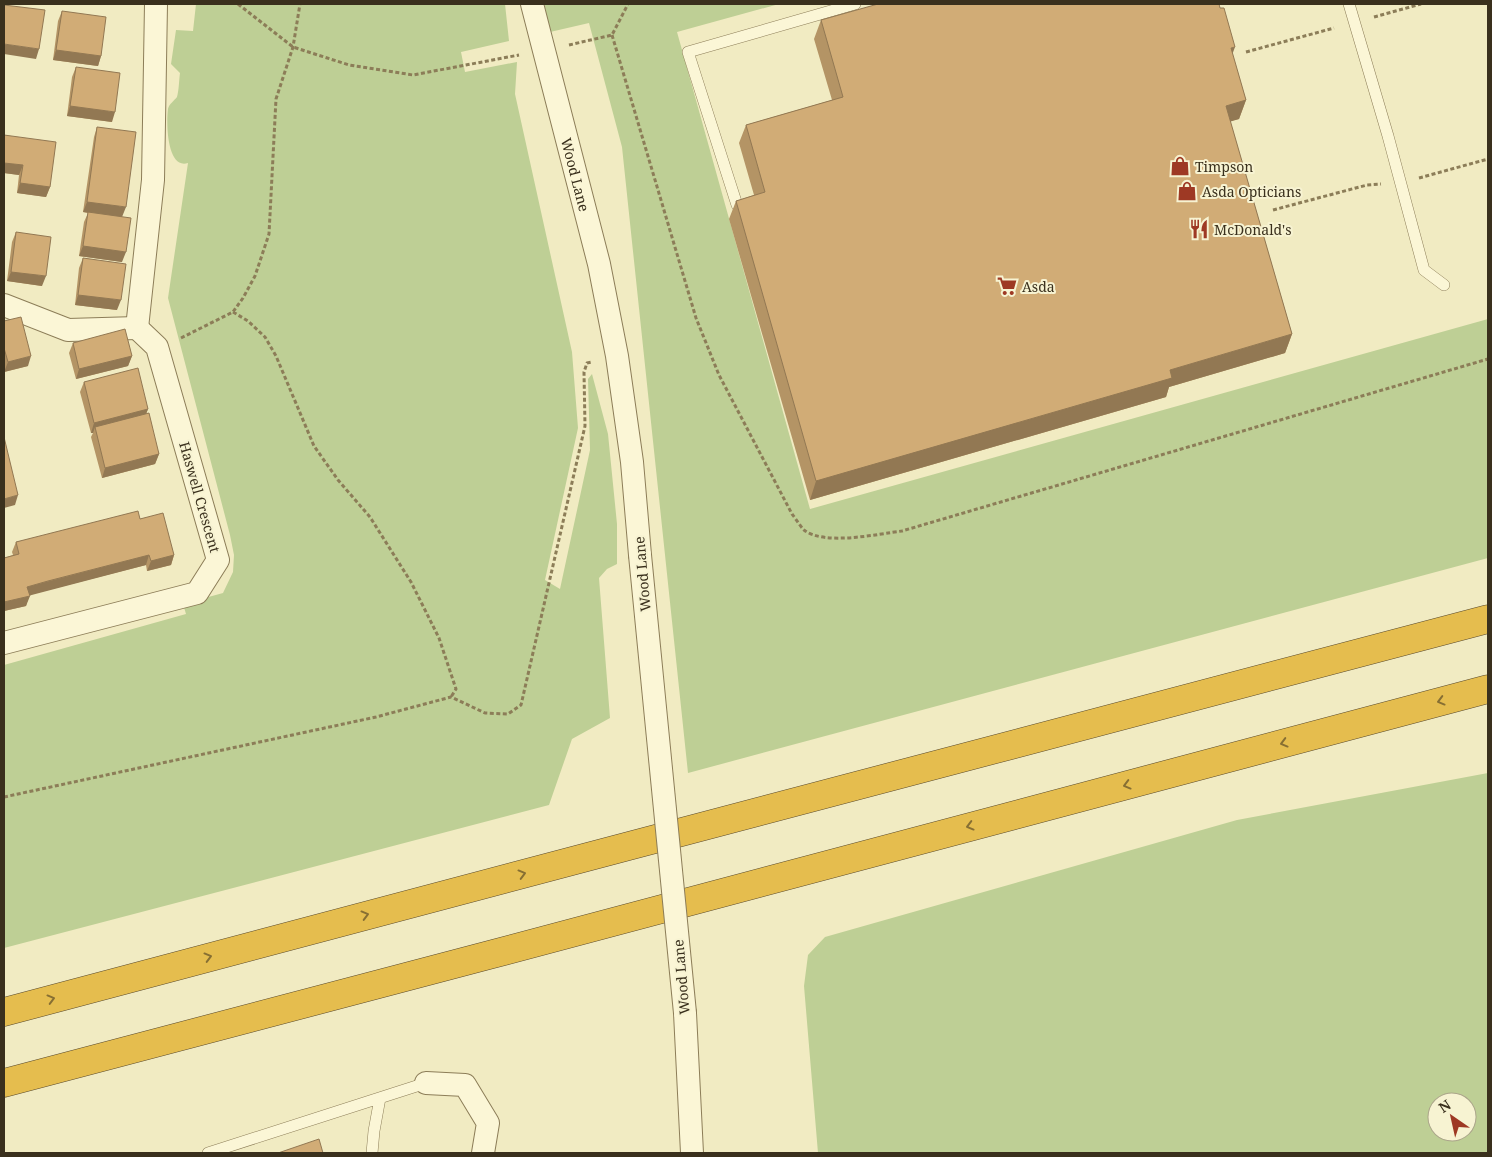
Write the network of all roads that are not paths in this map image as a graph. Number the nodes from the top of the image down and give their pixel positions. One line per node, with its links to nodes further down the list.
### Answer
1 (156, 4): 8 (street)
2 (532, 4): 19 (street, Wood Lane, bridge)
3 (855, 4): 5 (lane)
4 (1349, 4): 6 (lane)
5 (737, 205)
6 (1444, 285)
7 (4, 305): 8 (street)
8 (137, 328): 10 (street, Haswell Crescent)
9 (1488, 619): 12 (highway, one-way to 9)
10 (4, 643)
11 (1488, 689): 13 (highway, one-way to 13)
12 (4, 1012)
13 (4, 1083)
14 (426, 1083): 15 (lane); 18 (street)
15 (380, 1098): 16 (lane); 17 (lane)
16 (208, 1153)
17 (372, 1153)
18 (482, 1153)
19 (692, 1153)

